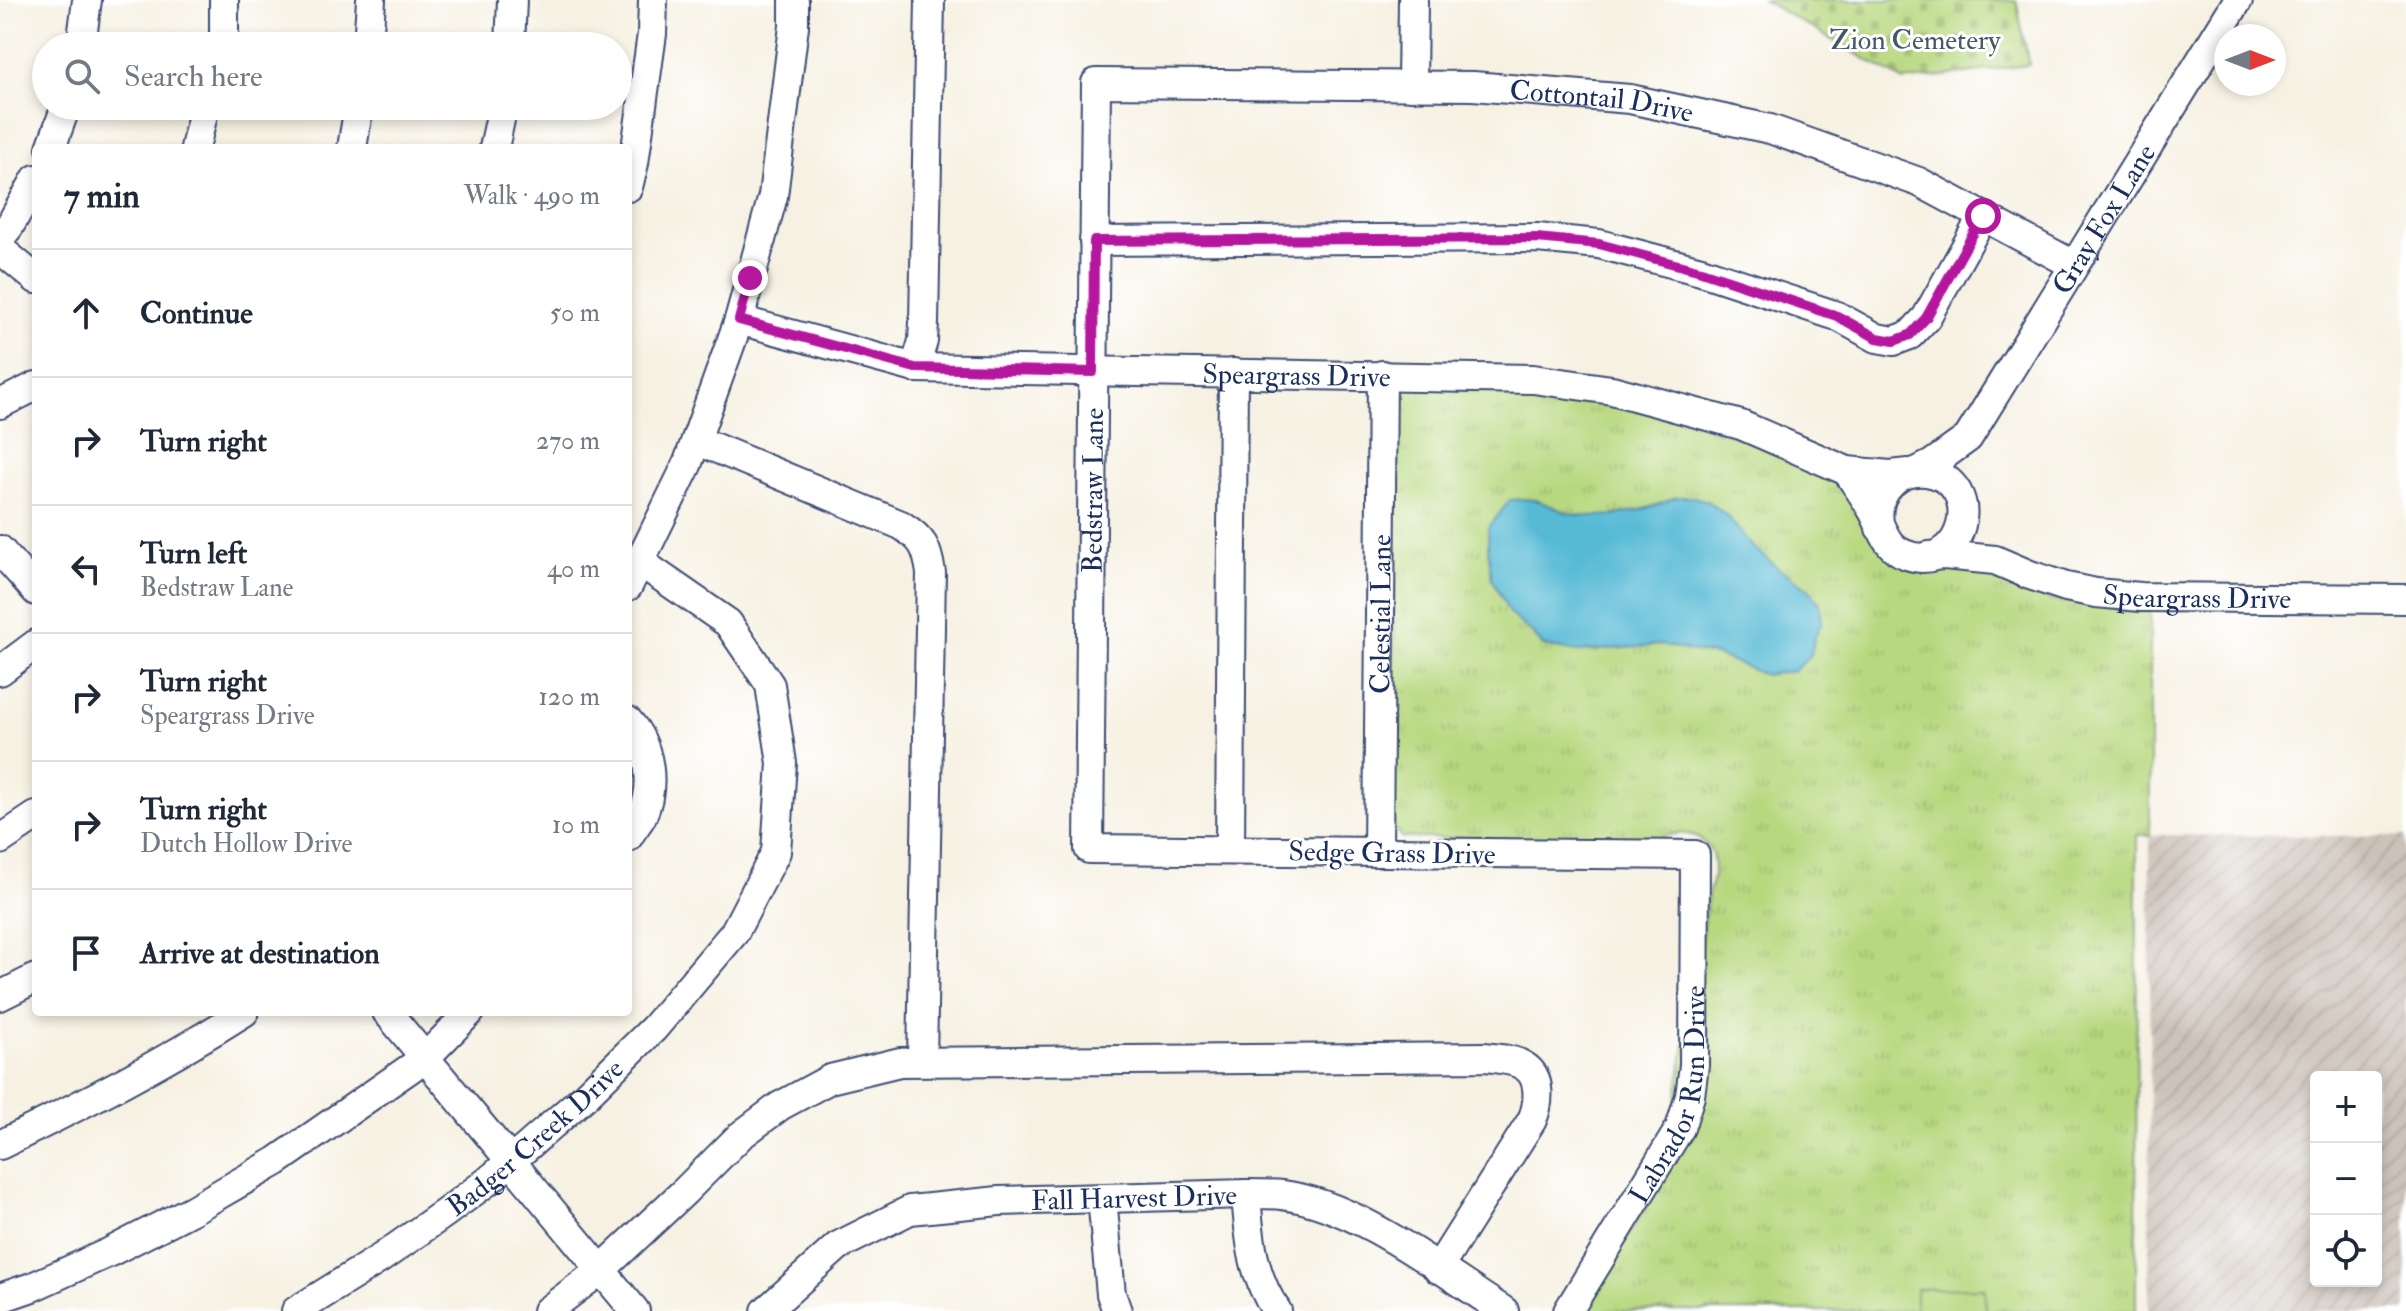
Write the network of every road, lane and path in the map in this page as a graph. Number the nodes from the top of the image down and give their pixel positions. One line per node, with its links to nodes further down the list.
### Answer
1 (87, 0): 10 (street)
2 (224, 0): 11 (street)
3 (371, 0): 12 (street)
4 (512, 0): 13 (street)
5 (653, 0): 24 (street)
6 (794, 0): 32 (street)
7 (930, 0): 33 (street)
8 (1413, 0): 15 (street)
9 (2238, 0): 30 (street, Gray Fox Lane)
10 (83, 32)
11 (224, 32)
12 (369, 32)
13 (511, 32)
14 (1096, 83): 15 (street, Cottontail Drive); 28 (street, Bedstraw Lane)
15 (1412, 86): 26 (street, Cottontail Drive)
16 (61, 120): 20 (street)
17 (202, 120): 21 (street)
18 (357, 120): 22 (street)
19 (500, 120): 23 (street)
20 (52, 144)
21 (196, 144)
22 (353, 144)
23 (495, 144)
24 (632, 171)
25 (32, 186): 27 (street)
26 (1983, 216): 28 (street); 30 (street, Cottontail Drive)
27 (0, 238)
28 (1094, 241): 34 (street, Bedstraw Lane)
29 (0, 249): 31 (street)
30 (2074, 265): 39 (street, Gray Fox Lane)
31 (32, 276)
32 (739, 320): 33 (street, Speargrass Drive); 40 (street)
33 (915, 368): 34 (street, Speargrass Drive)
34 (1093, 372): 35 (street, Speargrass Drive); 57 (street, Bedstraw Lane)
35 (1233, 373): 36 (street, Speargrass Drive); 58 (street)
36 (1382, 375): 41 (street, Speargrass Drive); 59 (street, Celestial Lane)
37 (32, 388): 38 (street)
38 (0, 404)
39 (1968, 438): 42 (street, Gray Fox Lane); 43 (street, Gray Fox Lane)
40 (696, 440): 48 (street); 67 (street)
41 (1847, 471): 42 (street, Speargrass Drive); 44 (street)
42 (1912, 473): 43 (street); 44 (street)
43 (1960, 499): 46 (street); 47 (street)
44 (1880, 528): 46 (street)
45 (0, 550): 49 (street)
46 (1929, 556): 47 (street, Speargrass Drive)
47 (1995, 560): 50 (street, Speargrass Drive)
48 (634, 574): 69 (street, Badger Creek Drive)
49 (32, 586)
50 (2406, 599)
51 (32, 647): 52 (street)
52 (0, 671)
53 (632, 725): 55 (street)
54 (32, 819): 56 (street)
55 (632, 830)
56 (0, 840)
57 (1089, 849): 58 (street, Sedge Grass Drive)
58 (1230, 850): 59 (street, Sedge Grass Drive)
59 (1378, 852): 60 (street, Sedge Grass Drive)
60 (1695, 855): 82 (street, Labrador Run Drive)
61 (32, 980): 62 (street)
62 (0, 996)
63 (238, 1016): 68 (street)
64 (390, 1016): 66 (street)
65 (466, 1016): 66 (street)
66 (425, 1058): 69 (street); 74 (street)
67 (922, 1061): 72 (street); 73 (street)
68 (0, 1145)
69 (511, 1161): 73 (street); 75 (street, Badger Creek Drive)
70 (1246, 1194): 71 (street, Fall Harvest Drive); 72 (street, Fall Harvest Drive); 80 (street)
71 (1102, 1198): 78 (street, Fall Harvest Drive); 79 (street)
72 (1438, 1269): 81 (street, Fall Harvest Drive)
73 (601, 1270): 76 (street); 77 (street)
74 (0, 1298)
75 (296, 1311)
76 (547, 1311)
77 (635, 1311)
78 (766, 1311)
79 (1117, 1311)
80 (1277, 1311)
81 (1504, 1311)
82 (1568, 1311)

